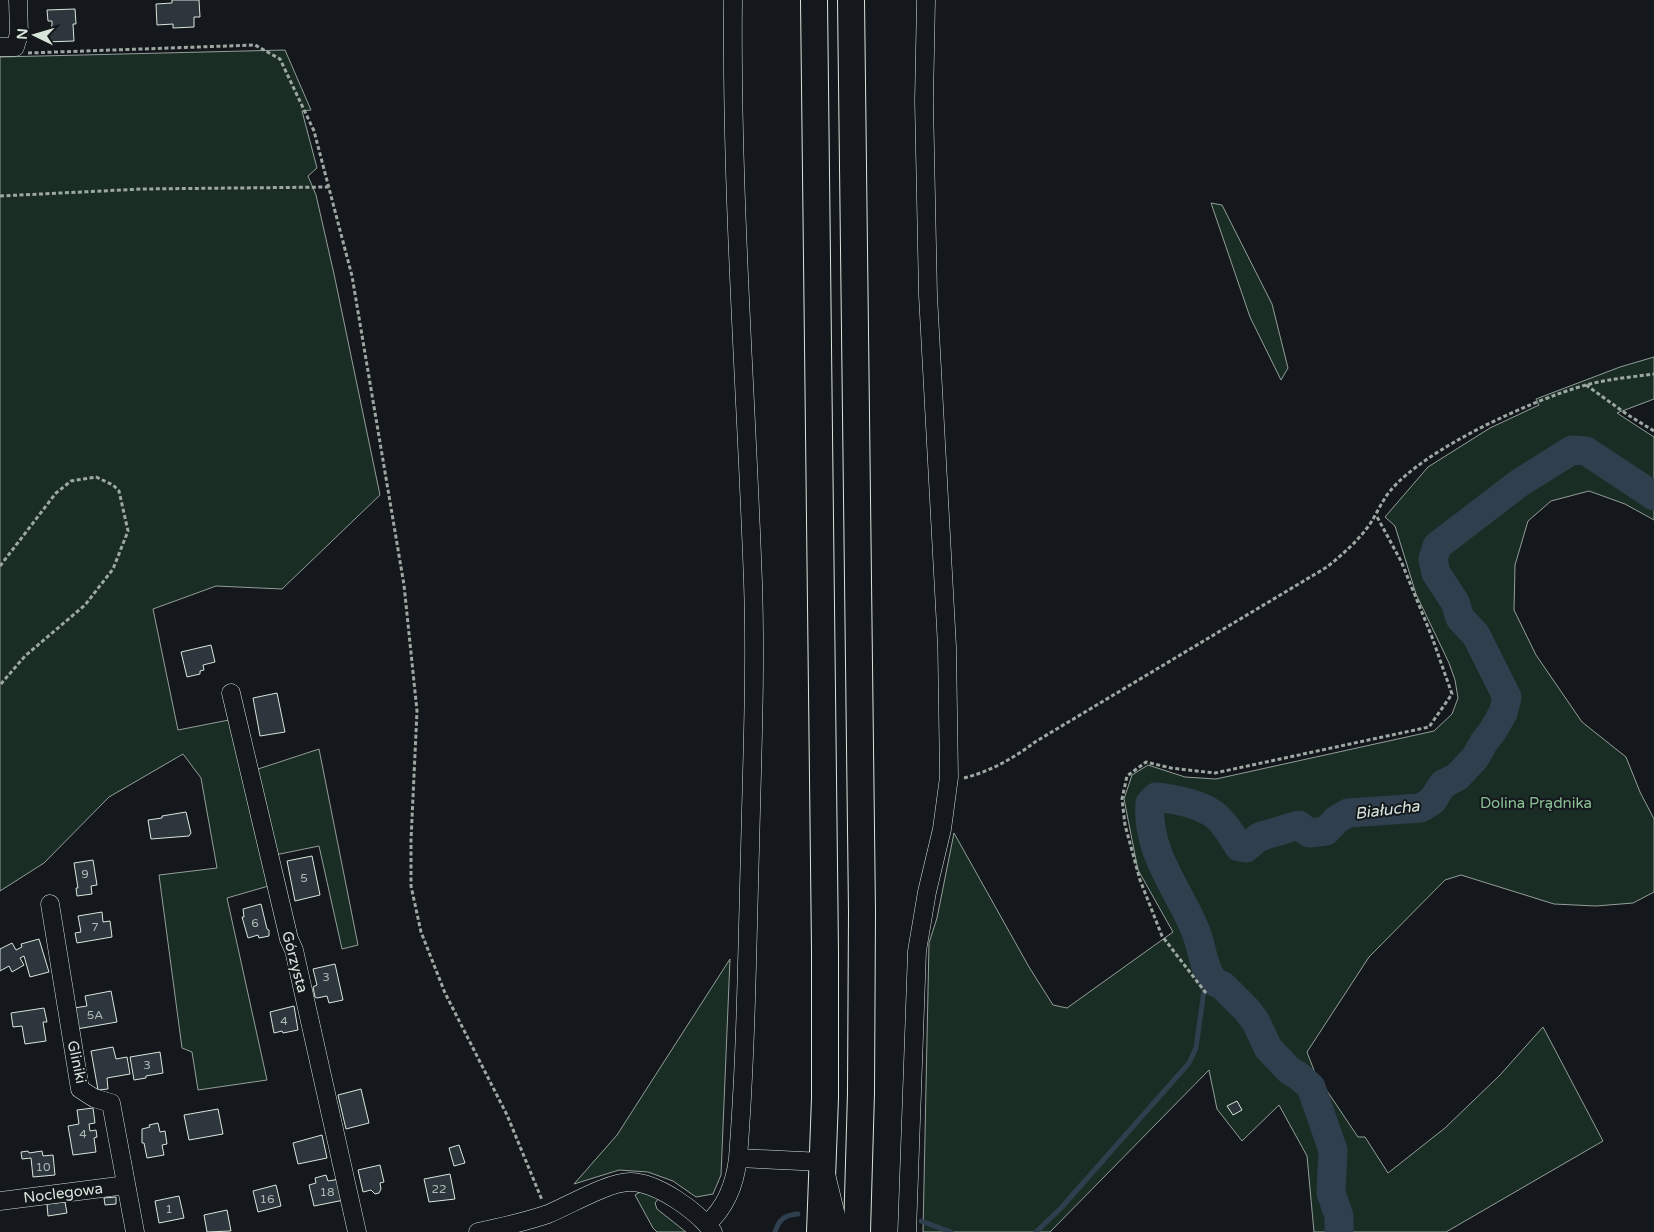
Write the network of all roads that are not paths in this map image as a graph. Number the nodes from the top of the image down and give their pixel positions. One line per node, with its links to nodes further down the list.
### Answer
1 (18, 0): 6 (street)
2 (733, 0): 9 (street)
3 (814, 0): 10 (highway)
4 (851, 0): 14 (highway)
5 (926, 0): 18 (street)
6 (8, 47)
7 (231, 693): 16 (street, Górzysta)
8 (50, 904): 11 (street, Gliniki)
9 (738, 1158): 10 (street); 13 (street)
10 (823, 1162): 14 (highway)
11 (126, 1185): 12 (street, Noclegowa); 15 (street, Gliniki)
12 (0, 1201)
13 (710, 1228): 17 (street)
14 (838, 1230)
15 (135, 1232)
16 (357, 1232)
17 (478, 1232)
18 (907, 1232)

